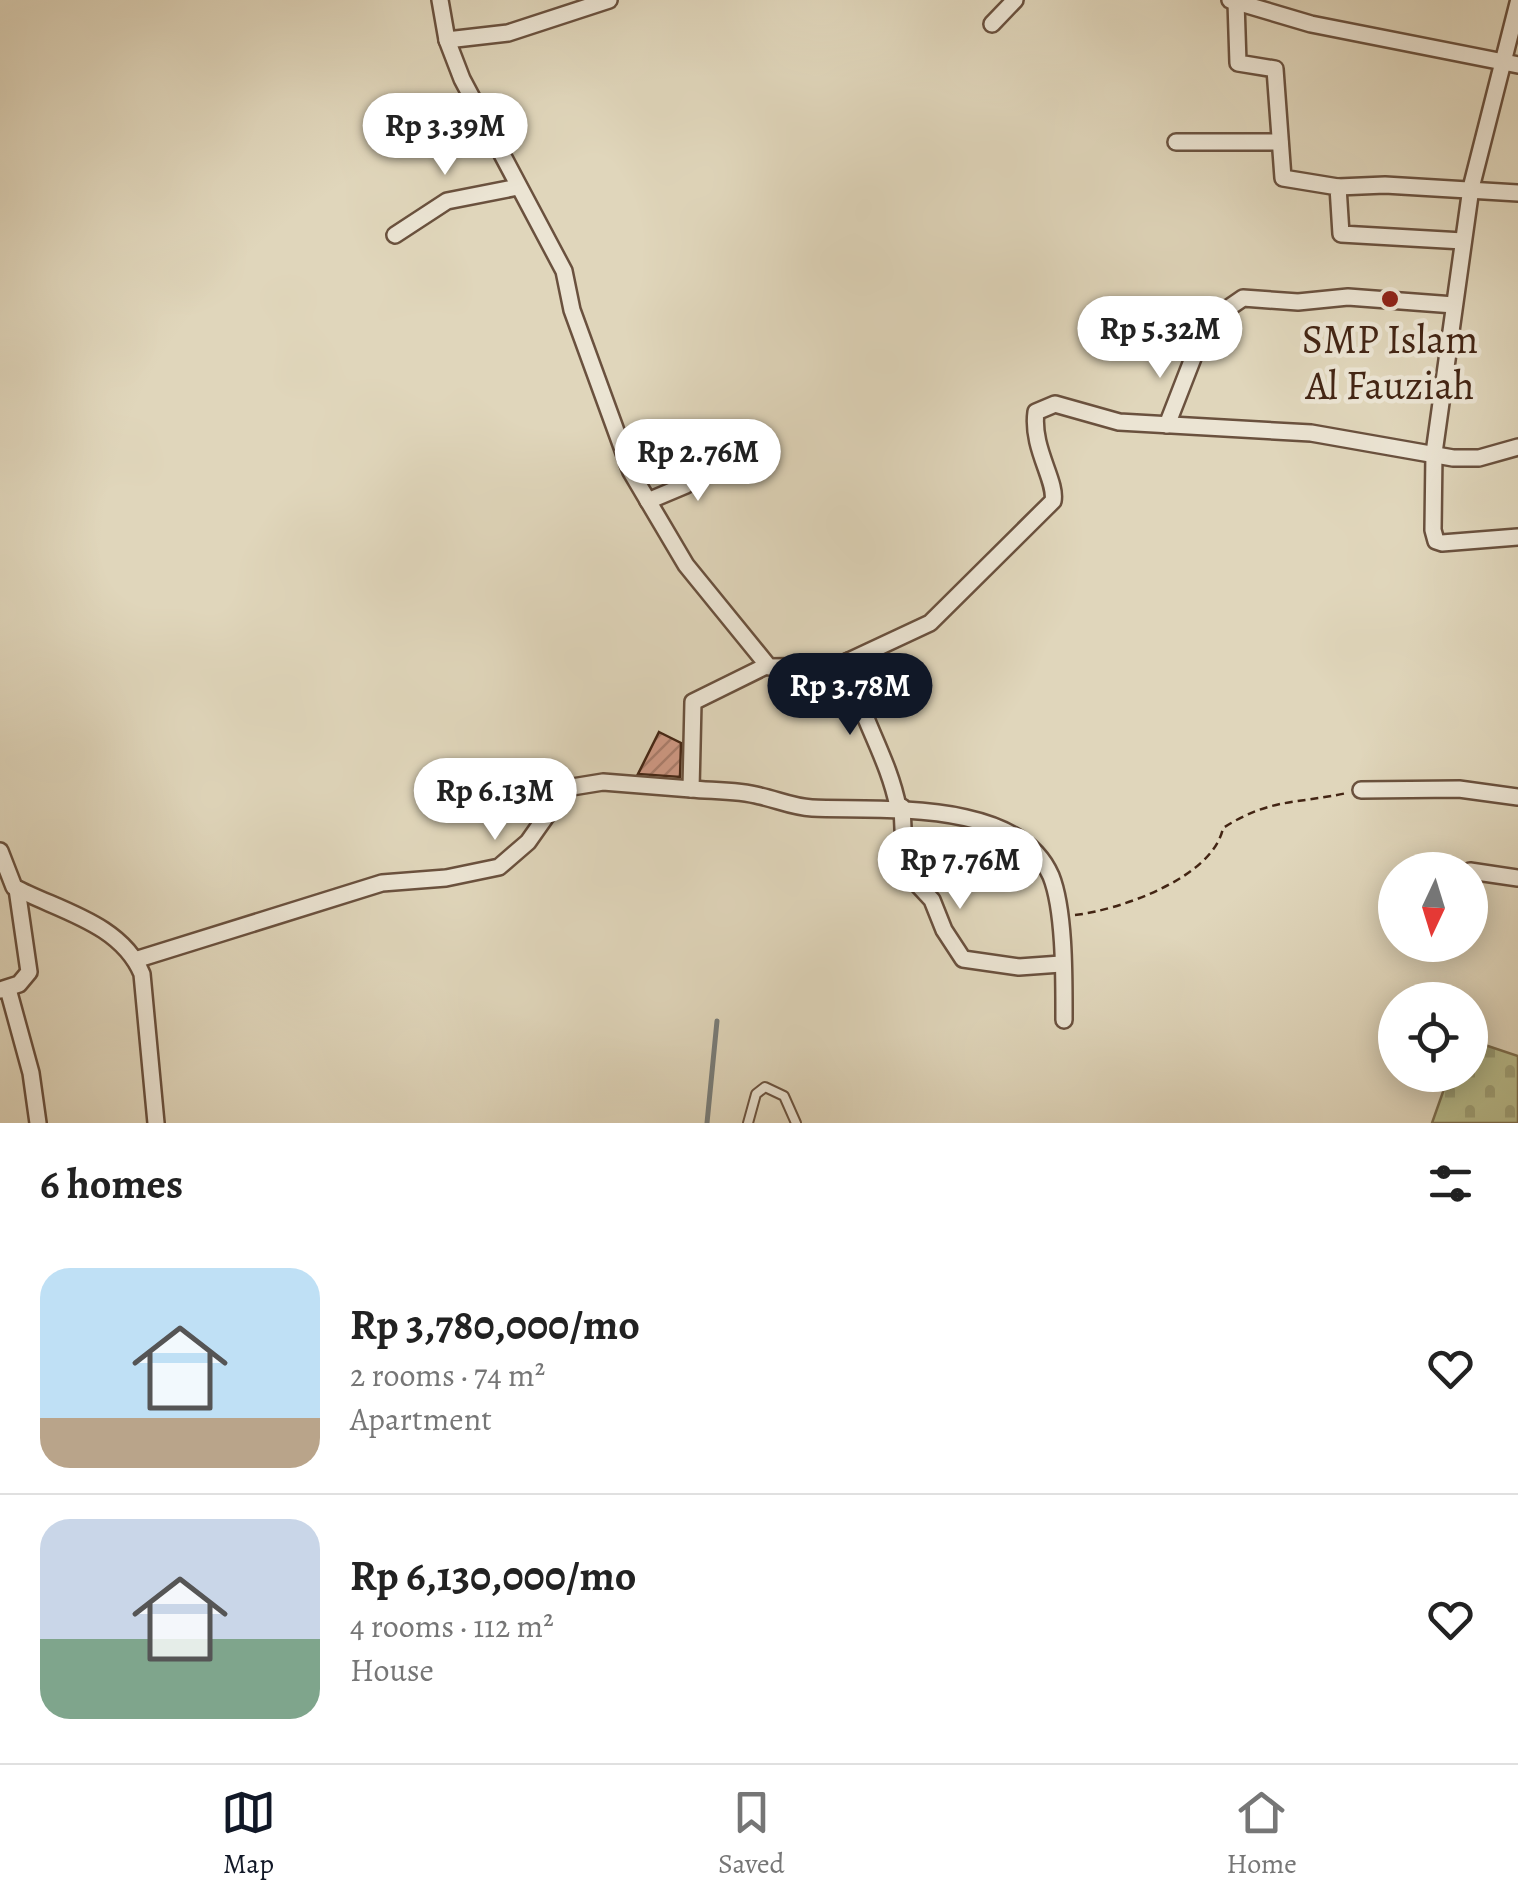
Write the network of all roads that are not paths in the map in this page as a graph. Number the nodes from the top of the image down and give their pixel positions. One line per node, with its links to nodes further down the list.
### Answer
1 (440, 0): 7 (street)
2 (609, 0): 7 (street)
3 (1015, 0): 6 (street)
4 (1233, 1): 8 (street); 10 (street)
5 (1518, 3): 8 (street)
6 (992, 24)
7 (447, 40): 11 (street)
8 (1511, 64): 13 (street)
9 (1176, 142): 10 (street)
10 (1280, 142): 12 (street)
11 (518, 187): 15 (street); 24 (street)
12 (1338, 187): 13 (street); 16 (street)
13 (1471, 188): 14 (street); 16 (street)
14 (1518, 193)
15 (395, 235)
16 (1463, 240): 17 (street)
17 (1454, 305): 18 (street); 23 (street)
18 (1226, 310)
19 (1195, 352): 20 (street)
20 (1167, 424): 23 (street); 26 (street)
21 (728, 446): 24 (street)
22 (1518, 447): 23 (street)
23 (1434, 453): 25 (street)
24 (648, 501): 27 (street)
25 (1518, 537)
26 (848, 661): 27 (street); 31 (street)
27 (766, 666): 28 (street)
28 (691, 789): 31 (street); 36 (street)
29 (1361, 790): 30 (street)
30 (1518, 798)
31 (900, 807): 37 (street); 37 (street)
32 (0, 852): 35 (street)
33 (1488, 874): 34 (street)
34 (1518, 878)
35 (17, 889): 36 (street); 38 (street)
36 (135, 960): 41 (street)
37 (1061, 964): 39 (street)
38 (4, 989): 40 (street)
39 (1064, 1020)
40 (38, 1123)
41 (156, 1123)
42 (748, 1123): 43 (lane)
43 (796, 1123)

